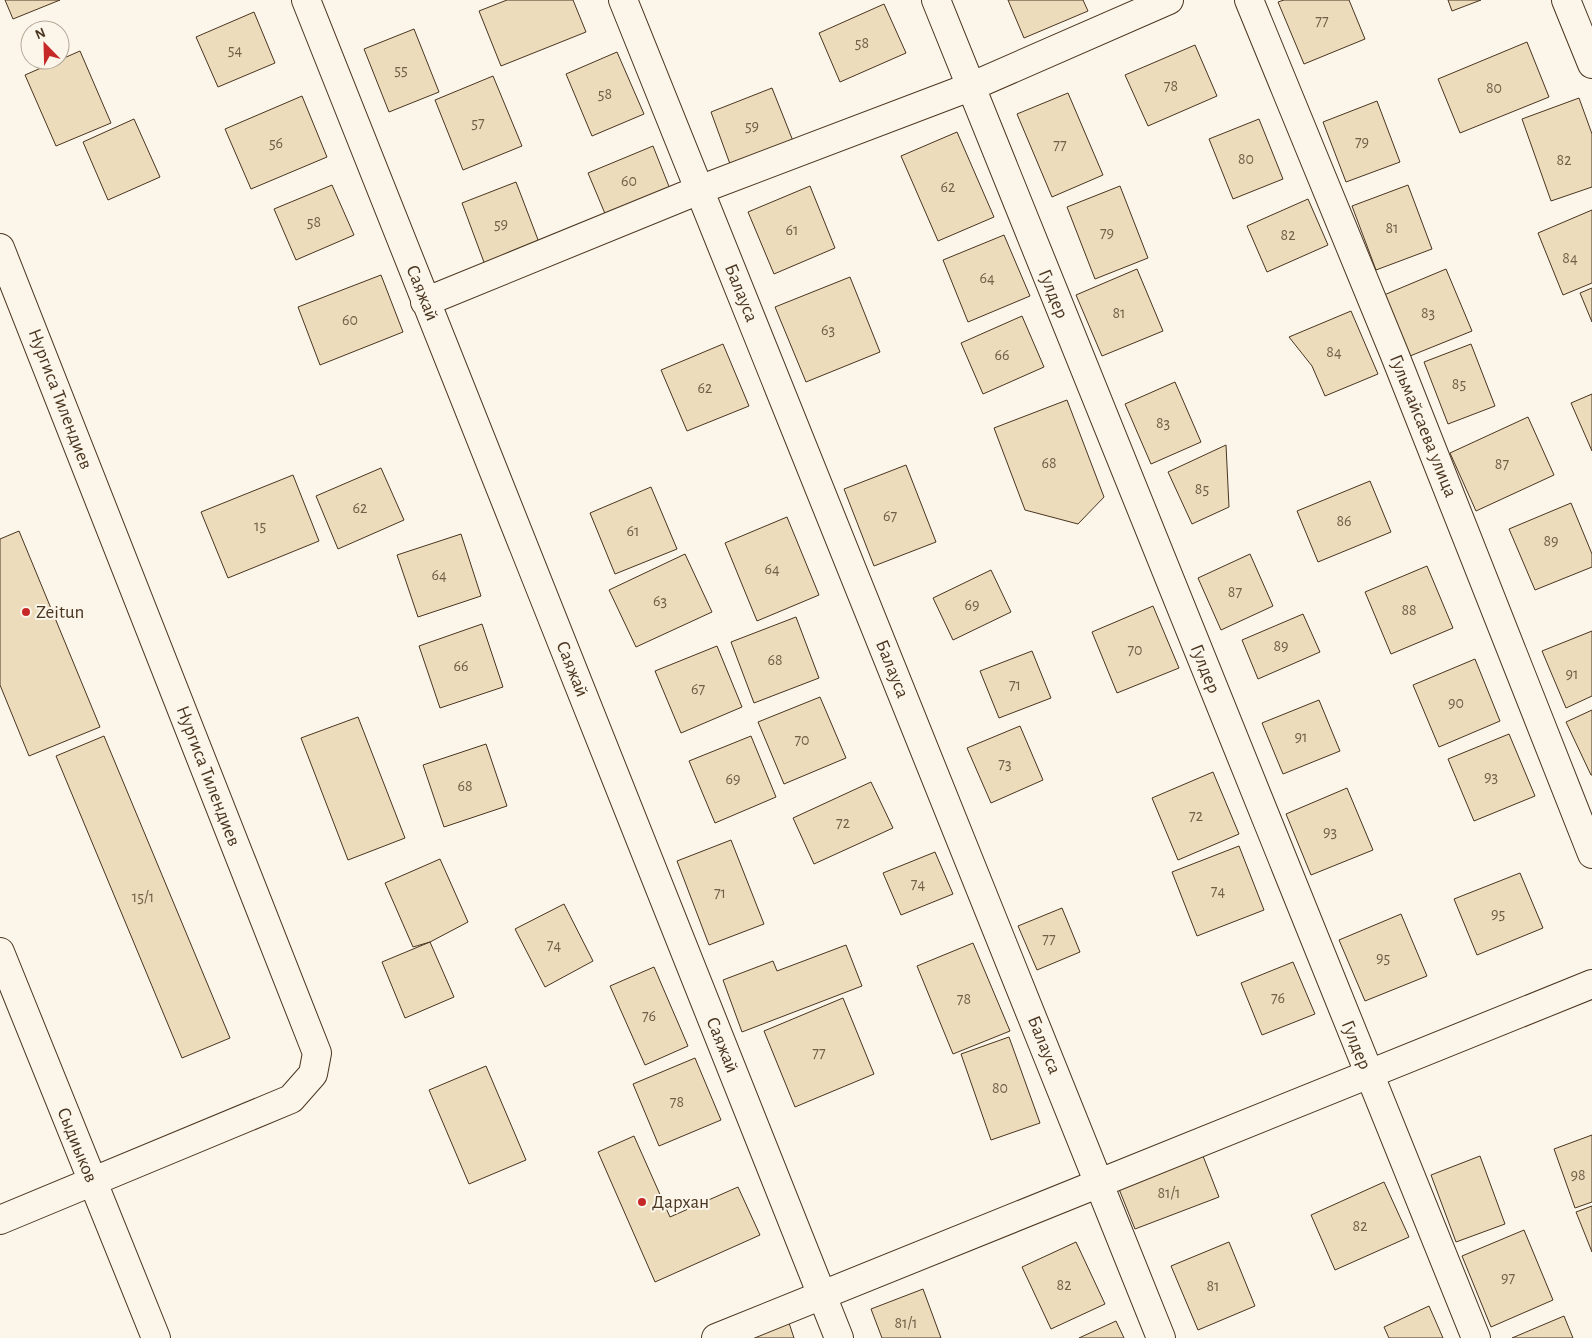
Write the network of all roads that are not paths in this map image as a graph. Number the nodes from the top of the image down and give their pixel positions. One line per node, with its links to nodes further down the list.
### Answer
1 (306, 0): 11 (street, Саяжай)
2 (623, 0): 9 (street, Балауса)
3 (936, 0): 8 (street, Гулдер)
4 (1169, 0): 8 (street)
5 (1249, 0): 12 (street, Гульмайсаева улица)
6 (1566, 0): 7 (street)
7 (1592, 64)
8 (970, 87): 9 (street); 15 (street, Гулдер)
9 (699, 190): 11 (street); 17 (street, Балауса)
10 (0, 248): 16 (street, Нургиса Тилендиев)
11 (425, 302): 19 (street, Саяжай)
12 (1592, 854)
13 (0, 952): 16 (street, Сыдиыков)
14 (1592, 984): 15 (street)
15 (1368, 1075): 17 (street); 24 (street, Гулдер)
16 (92, 1182): 18 (street, Нургиса Тилендиев); 20 (street, Сыдиыков)
17 (1100, 1183): 19 (street); 23 (street, Балауса)
18 (0, 1220)
19 (822, 1295): 21 (street); 22 (street, Саяжай)
20 (156, 1338)
21 (716, 1338)
22 (839, 1338)
23 (1161, 1338)
24 (1476, 1338)

